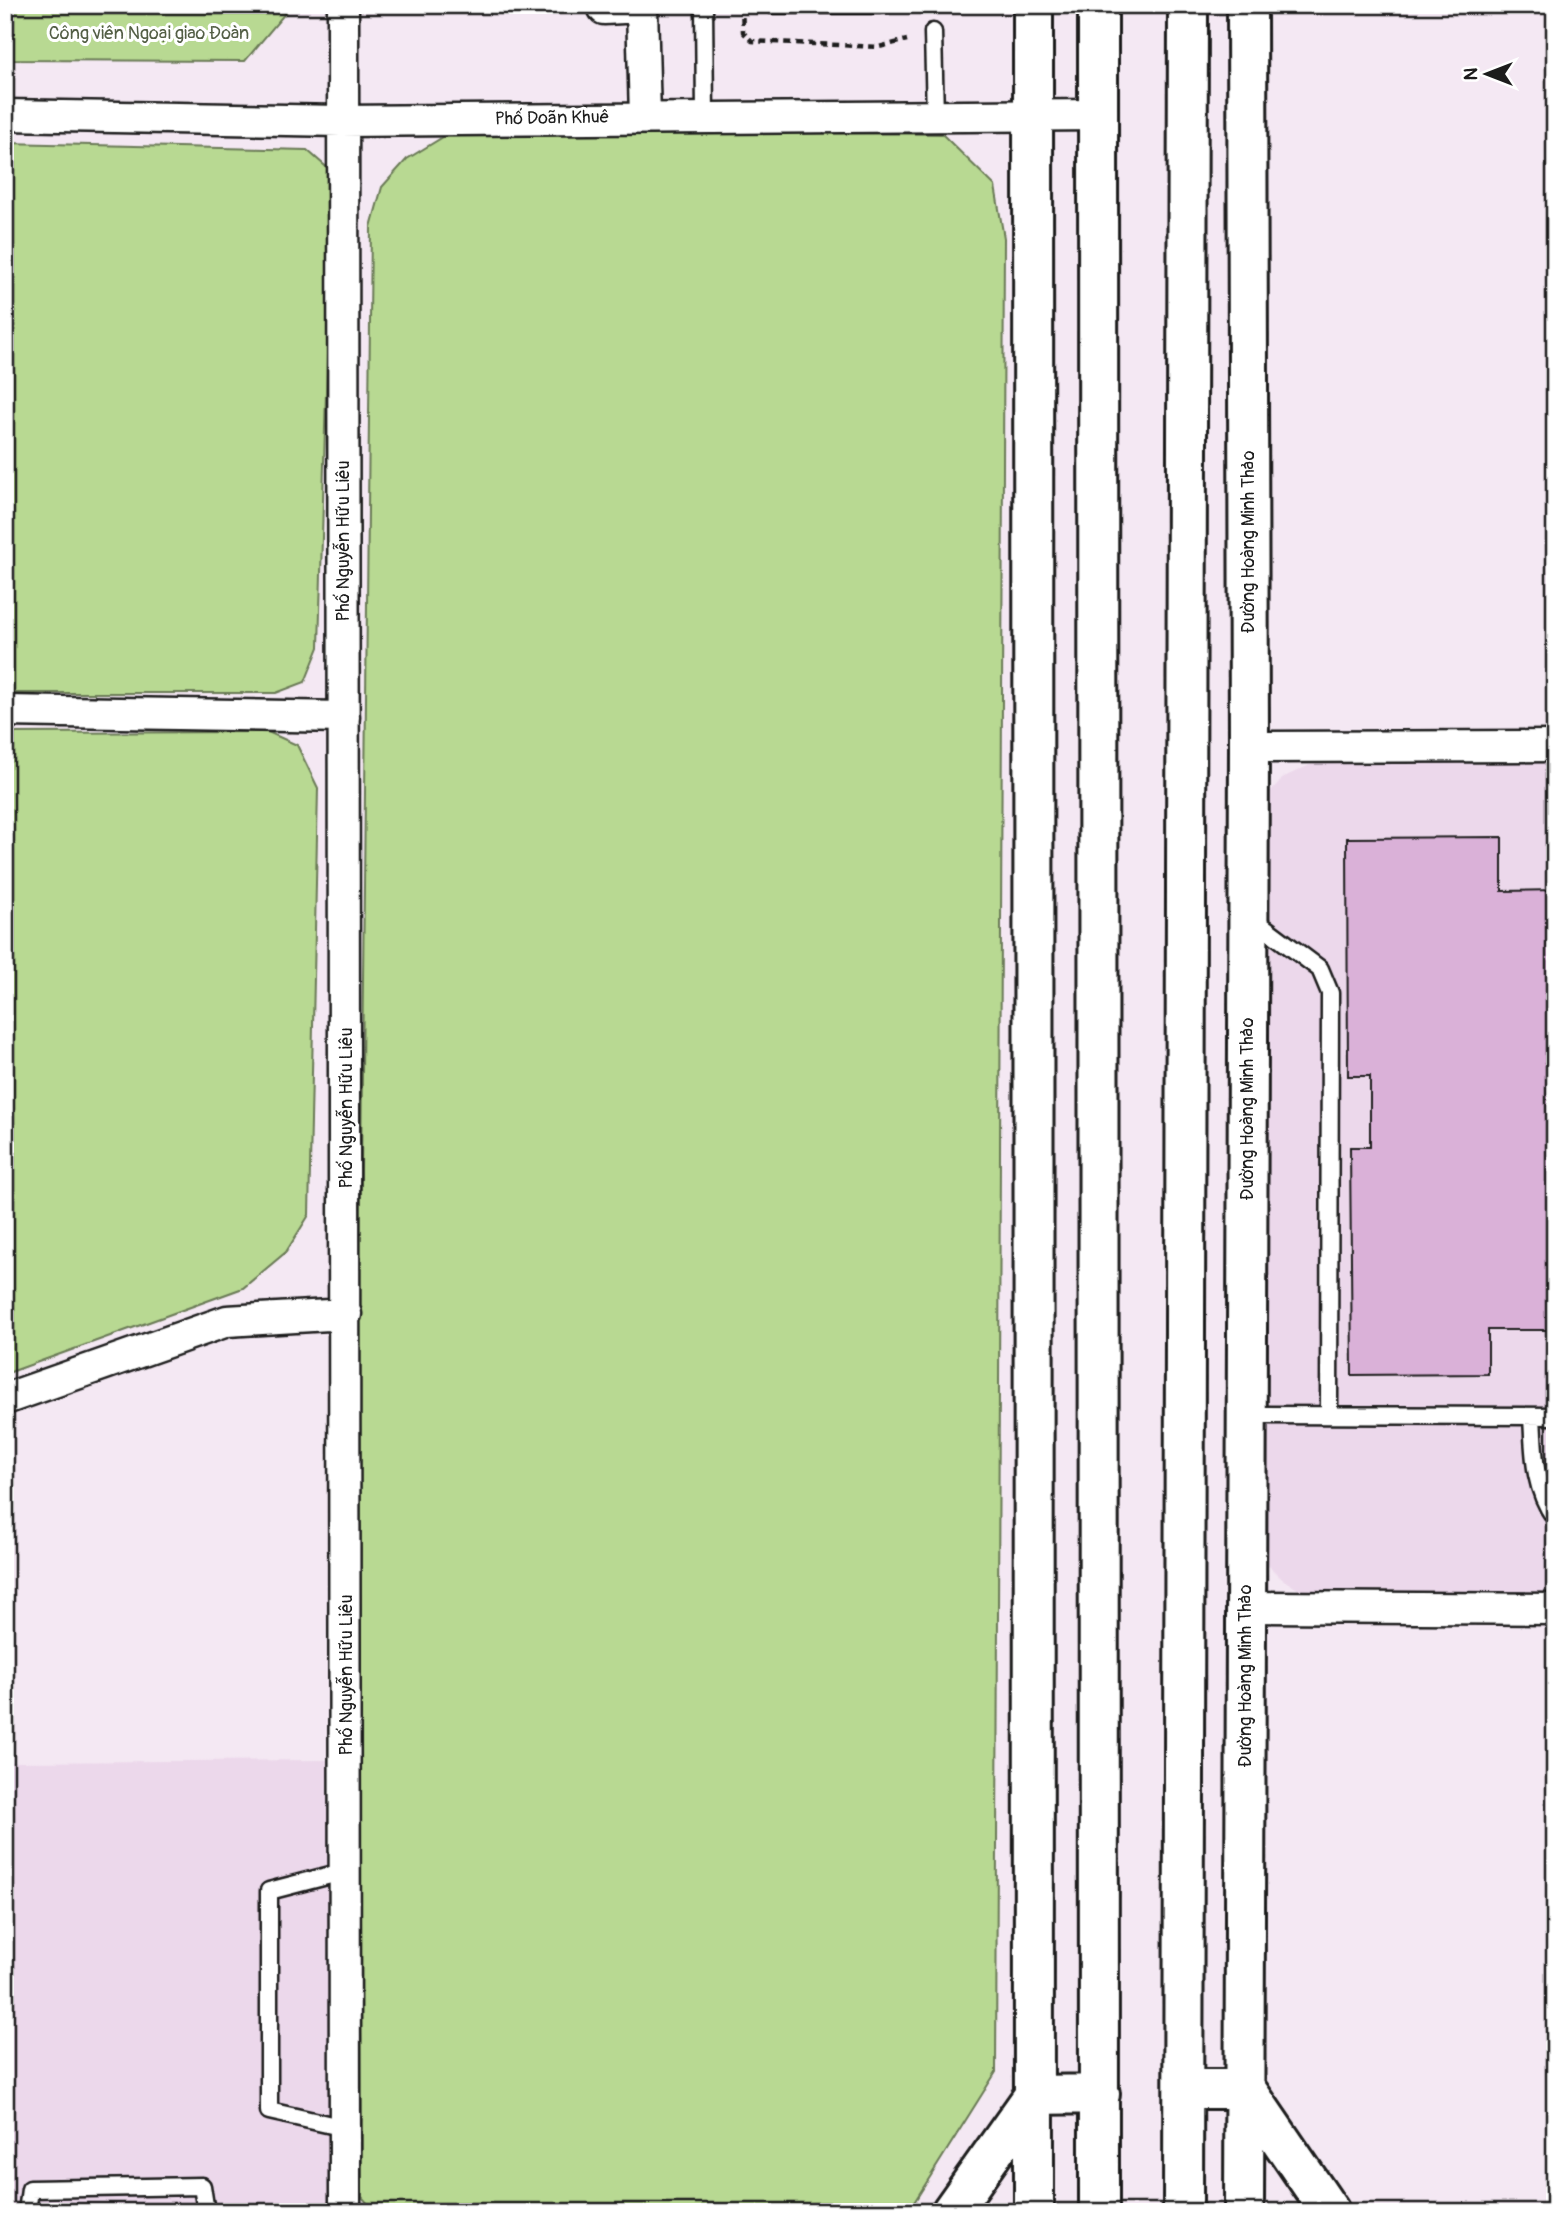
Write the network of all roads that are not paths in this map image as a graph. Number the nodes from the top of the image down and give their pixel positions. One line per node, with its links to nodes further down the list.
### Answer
1 (343, 5): 16 (street, Phố Nguyễn Hữu Liêu)
2 (704, 5): 14 (lane)
3 (1033, 5): 10 (main road)
4 (1098, 5): 12 (main road)
5 (1188, 5): 32 (main road)
6 (1247, 5): 20 (main road, Đường Hoàng Minh Thảo)
7 (642, 6): 8 (street); 13 (street)
8 (604, 9)
9 (933, 32): 15 (lane)
10 (1034, 114): 12 (street, Phố Doãn Khuê); 15 (street, Phố Doãn Khuê); 35 (main road)
11 (5, 115): 16 (street, Phố Doãn Khuê)
12 (1098, 115): 34 (main road)
13 (645, 117): 14 (street, Phố Doãn Khuê); 16 (street, Phố Doãn Khuê)
14 (705, 117): 15 (street, Phố Doãn Khuê)
15 (935, 117)
16 (341, 121): 18 (street, Phố Nguyễn Hữu Liêu)
17 (5, 711): 18 (street)
18 (344, 717): 22 (street, Phố Nguyễn Hữu Liêu)
19 (1555, 746): 20 (street)
20 (1249, 747): 21 (main road, Đường Hoàng Minh Thảo)
21 (1248, 915): 24 (main road, Đường Hoàng Minh Thảo); 25 (lane)
22 (346, 1314): 23 (street); 31 (street, Phố Nguyễn Hữu Liêu)
23 (5, 1399)
24 (1246, 1415): 25 (lane); 29 (main road, Đường Hoàng Minh Thảo)
25 (1329, 1415): 26 (lane)
26 (1532, 1416): 27 (lane); 28 (lane)
27 (1555, 1416)
28 (1555, 1518)
29 (1245, 1607): 30 (street); 33 (main road, Đường Hoàng Minh Thảo)
30 (1555, 1609)
31 (346, 1871): 36 (street, Phố Nguyễn Hữu Liêu); 36 (lane)
32 (1185, 2089): 33 (main road); 43 (main road)
33 (1246, 2089): 44 (main road, Đường Hoàng Minh Thảo); 45 (main road)
34 (1100, 2094): 35 (main road); 42 (main road)
35 (1034, 2095): 40 (main road); 41 (main road)
36 (345, 2128): 39 (street, Phố Nguyễn Hữu Liêu)
37 (26, 2212): 38 (lane)
38 (206, 2212)
39 (345, 2212)
40 (951, 2212)
41 (1034, 2212)
42 (1099, 2212)
43 (1184, 2212)
44 (1244, 2212)
45 (1330, 2212)

